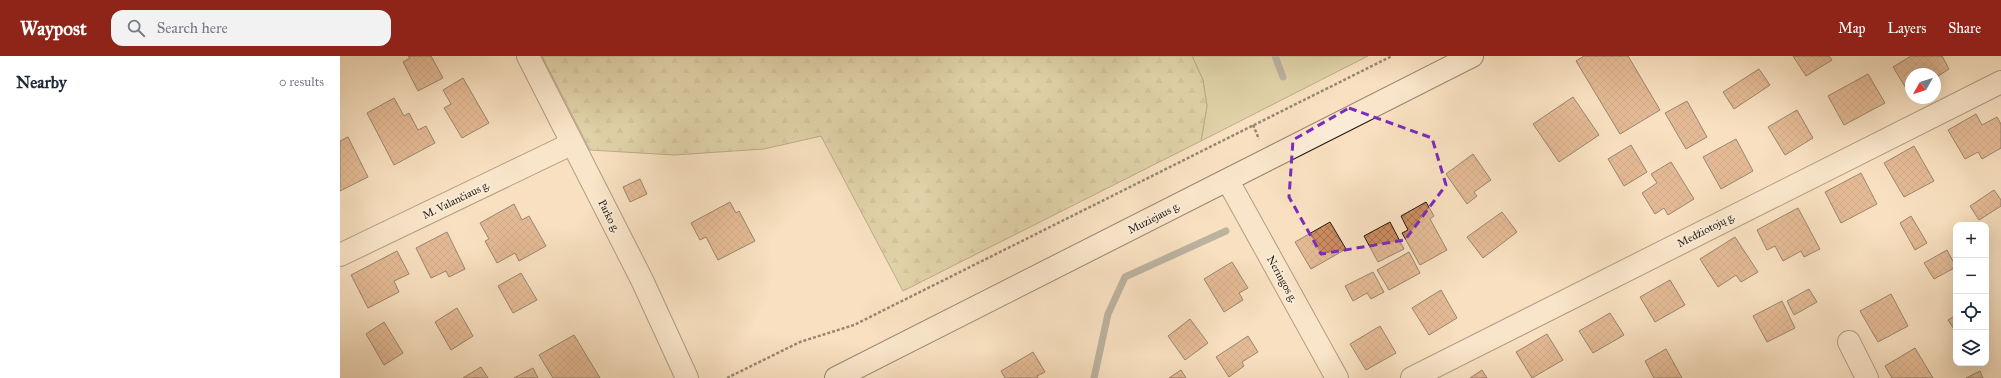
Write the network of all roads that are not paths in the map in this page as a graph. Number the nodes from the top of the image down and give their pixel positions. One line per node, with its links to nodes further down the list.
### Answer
1 (528, 56): 4 (street, Parko g.)
2 (1472, 56): 5 (street, Muziejaus g.)
3 (2001, 82): 11 (street, Medžiotojų g.)
4 (571, 144): 6 (street, M. Valančiaus g.); 8 (street, Parko g.)
5 (1228, 181): 9 (street, Muziejaus g.); 10 (street, Neringos g.)
6 (340, 255)
7 (1849, 342): 12 (street)
8 (687, 378)
9 (836, 378)
10 (1337, 378)
11 (1412, 378)
12 (1867, 378)

